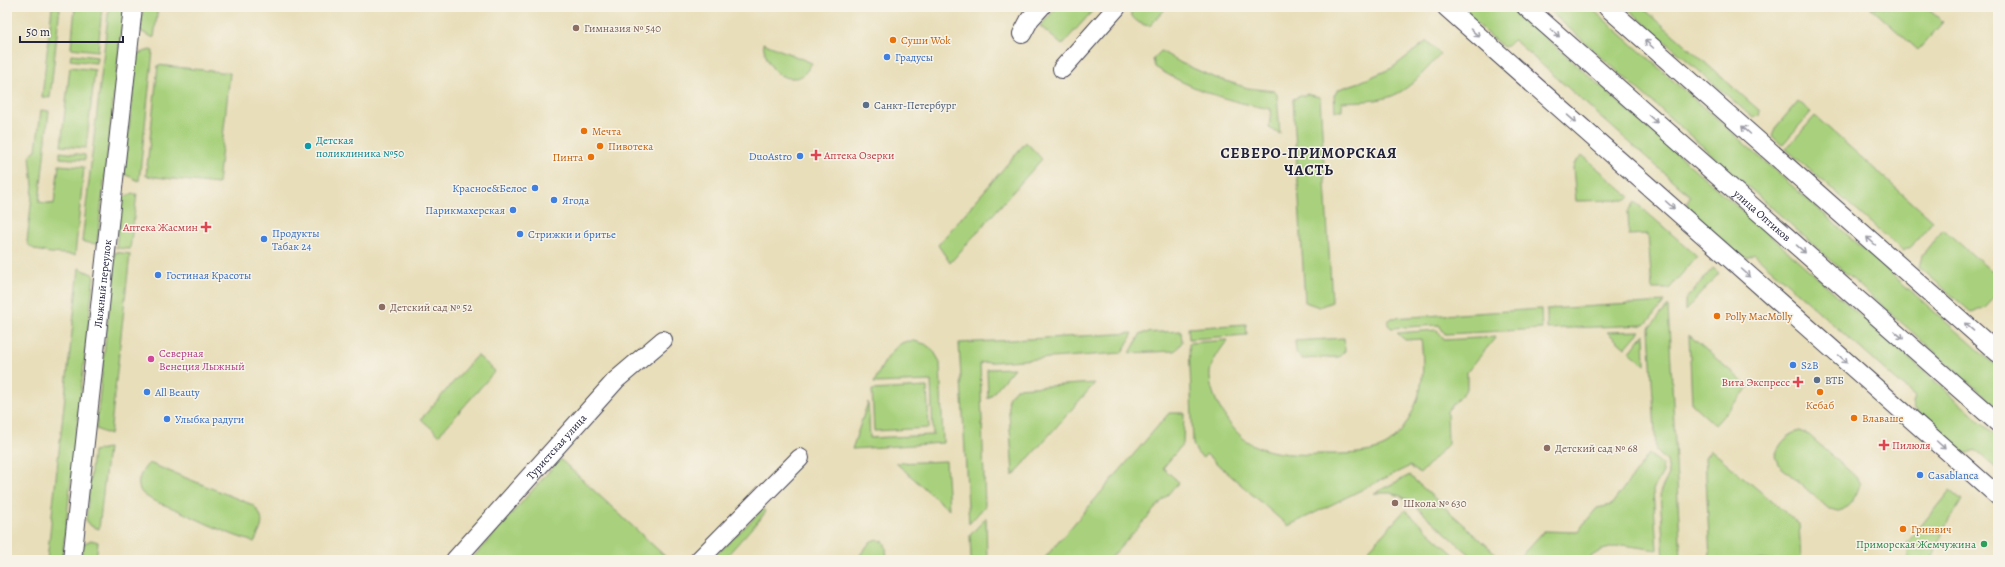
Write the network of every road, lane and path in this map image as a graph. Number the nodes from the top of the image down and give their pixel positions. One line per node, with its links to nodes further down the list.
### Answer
1 (133, 7): 14 (street, Лыжный переулок)
2 (1041, 7): 7 (street)
3 (1117, 7): 8 (street)
4 (1446, 7): 13 (street, one-way to 13)
5 (1526, 7): 11 (street, улица Оптиков, one-way to 11)
6 (1607, 7): 10 (street, one-way to 6)
7 (1022, 34)
8 (1062, 69)
9 (663, 340): 15 (street, Туристская улица)
10 (1998, 353)
11 (1998, 423)
12 (800, 458): 16 (street)
13 (1998, 496)
14 (72, 560)
15 (455, 560)
16 (699, 560)

